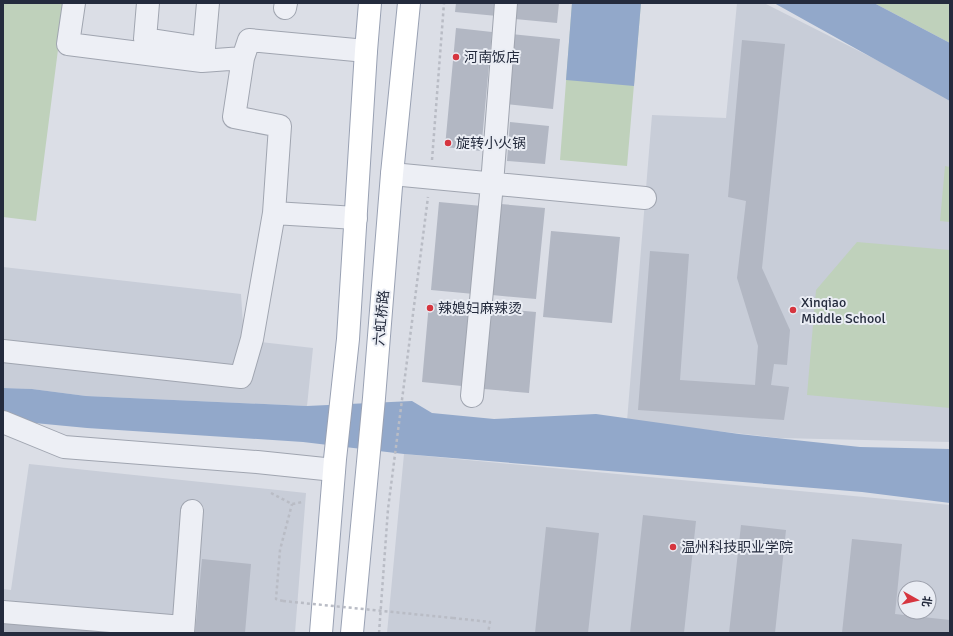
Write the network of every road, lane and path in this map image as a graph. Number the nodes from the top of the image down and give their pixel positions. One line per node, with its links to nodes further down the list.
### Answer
1 (74, 3): 9 (street)
2 (148, 3): 9 (street)
3 (208, 3): 9 (street)
4 (370, 3): 8 (main road)
5 (409, 3): 11 (main road, 六虹桥路)
6 (444, 3): 12 (path)
7 (506, 3): 13 (street)
8 (366, 51): 10 (street); 16 (main road)
9 (203, 54): 10 (street)
10 (243, 58): 15 (street)
11 (392, 174): 12 (street); 28 (main road, 六虹桥路)
12 (431, 178): 13 (street); 29 (path)
13 (492, 184): 14 (street); 18 (street)
14 (644, 198)
15 (274, 213): 16 (street); 17 (street)
16 (356, 218): 20 (main road)
17 (3, 351)
18 (472, 396)
19 (3, 422): 20 (street)
20 (334, 464): 27 (main road)
21 (271, 493): 23 (path)
22 (303, 502): 23 (path)
23 (292, 504): 30 (path, bridge)
24 (192, 512): 26 (street)
25 (3, 612): 26 (street)
26 (183, 630)
27 (321, 633)
28 (352, 633)
29 (379, 633)
30 (488, 633)

